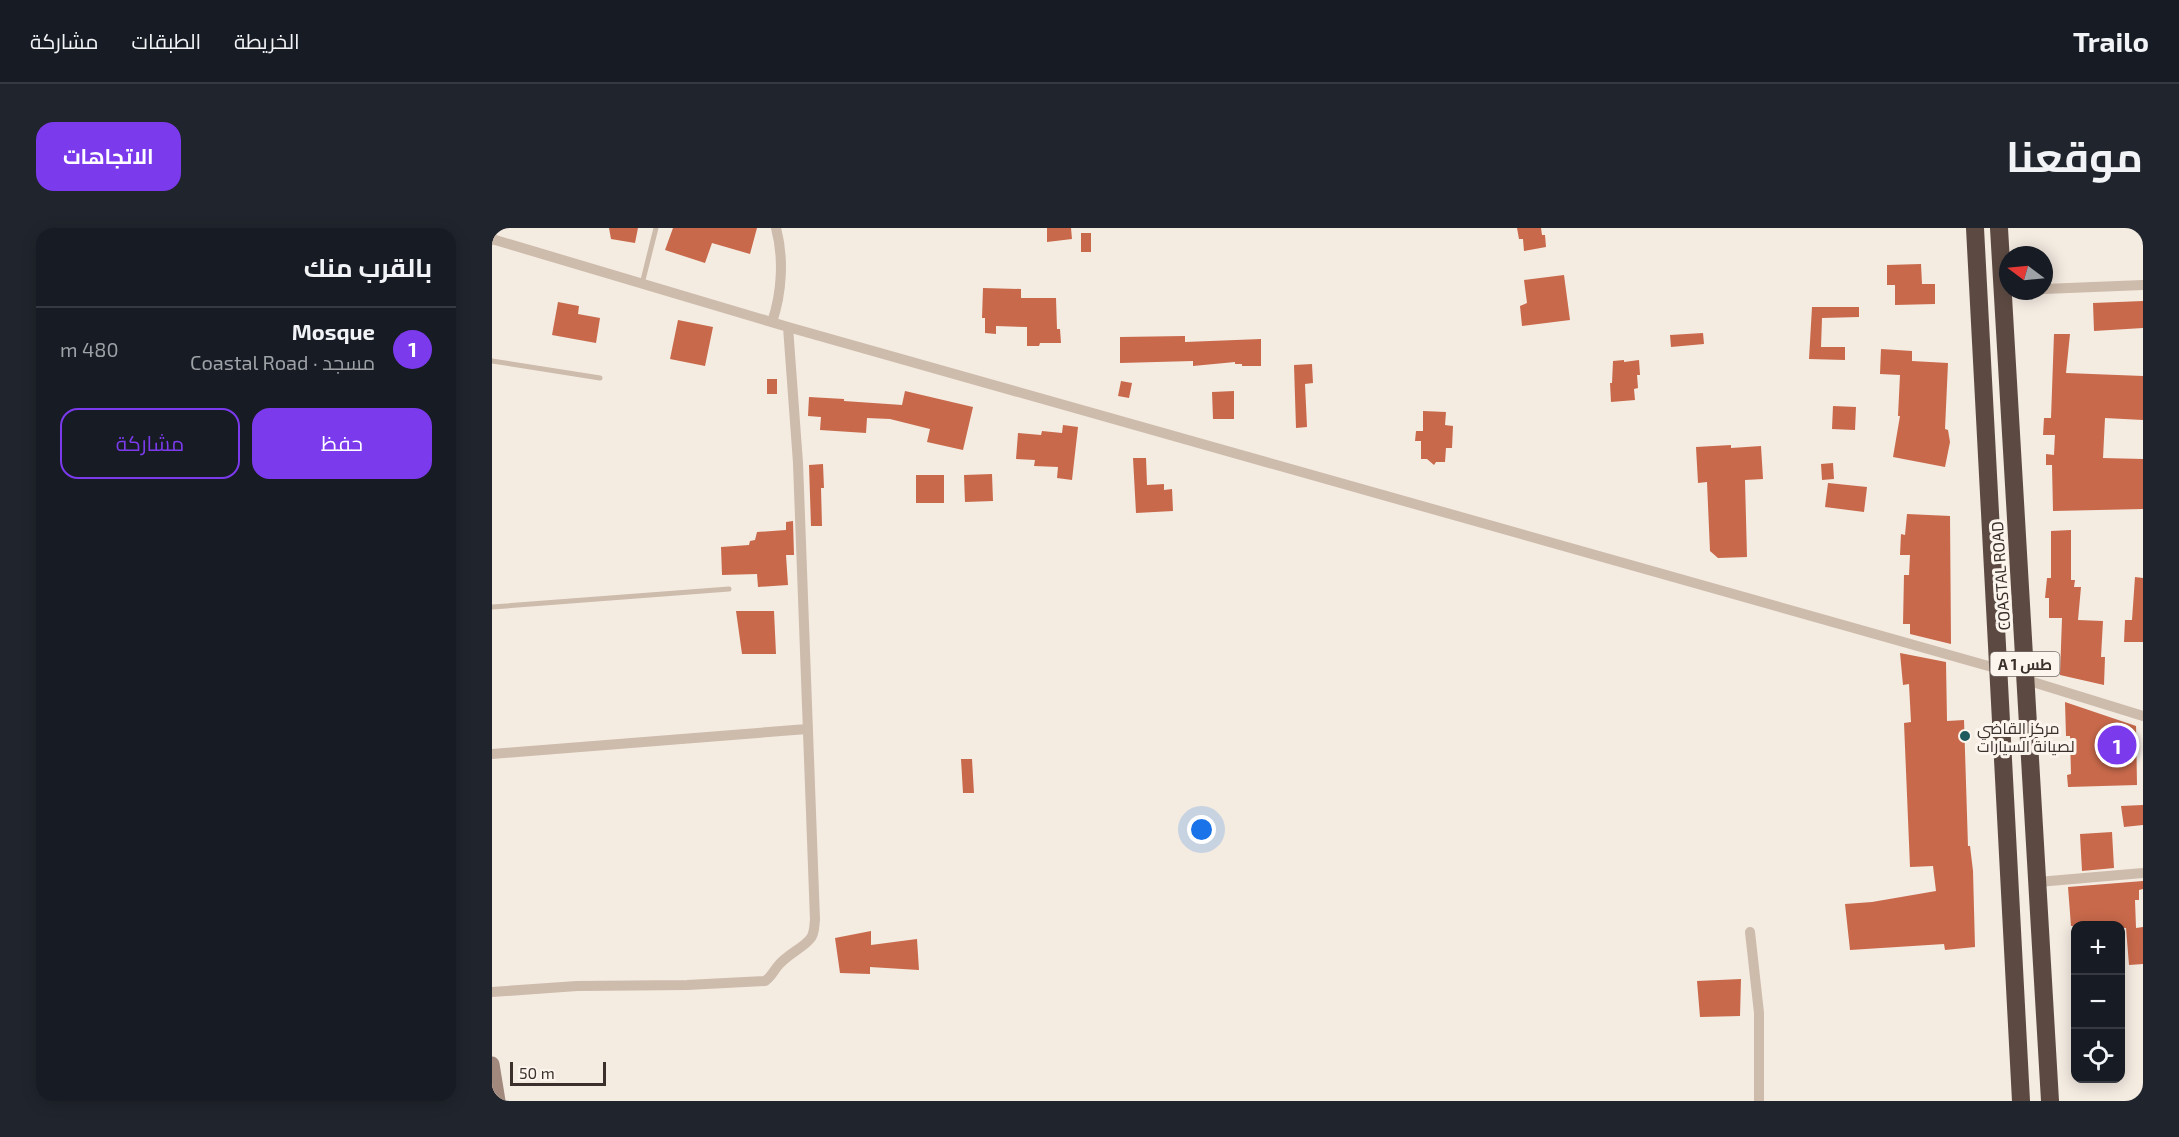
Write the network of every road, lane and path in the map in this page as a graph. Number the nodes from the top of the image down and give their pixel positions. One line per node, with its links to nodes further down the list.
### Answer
1 (498, 228): 6 (street)
2 (656, 228): 8 (lane)
3 (776, 228): 14 (street)
4 (1975, 228): 11 (highway, COASTAL ROAD / A 1 طس)
5 (1999, 228): 7 (highway, COASTAL ROAD / A 1 طس)
6 (494, 240): 8 (street)
7 (2001, 246)
8 (642, 284): 14 (street)
9 (2143, 285): 10 (street)
10 (2053, 289)
11 (1979, 290): 12 (street); 20 (highway, COASTAL ROAD / A 1 طس)
12 (1999, 290)
13 (2006, 300): 21 (highway, COASTAL ROAD / A 1 طس)
14 (772, 322): 15 (street)
15 (788, 327): 20 (street); 23 (street)
16 (492, 361): 17 (lane)
17 (600, 378)
18 (729, 589): 19 (lane)
19 (492, 607)
20 (1999, 669): 32 (highway, COASTAL ROAD / A 1 طس)
21 (2026, 680): 22 (street); 26 (highway, COASTAL ROAD / A 1 طس)
22 (2143, 716)
23 (807, 729): 24 (street); 28 (street)
24 (492, 754)
25 (2143, 873): 26 (street)
26 (2038, 882): 33 (highway, COASTAL ROAD / A 1 طس)
27 (1750, 932): 31 (street)
28 (492, 992)
29 (492, 1064): 30 (street)
30 (498, 1101)
31 (1760, 1101)
32 (2021, 1101)
33 (2050, 1101)

